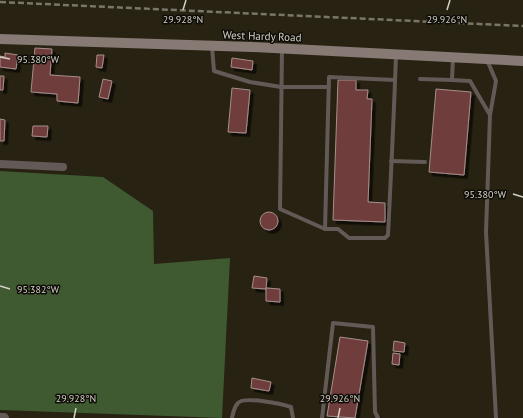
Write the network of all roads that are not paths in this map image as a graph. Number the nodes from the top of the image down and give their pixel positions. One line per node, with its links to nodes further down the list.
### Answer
1 (0, 39): 2 (main road, West Hardy Road)
2 (212, 47): 3 (main road, West Hardy Road); 11 (lane)
3 (282, 49): 4 (main road, West Hardy Road); 11 (lane)
4 (396, 54): 5 (main road, West Hardy Road); 9 (lane)
5 (453, 57): 6 (main road, West Hardy Road); 10 (lane)
6 (486, 58): 7 (main road, West Hardy Road); 13 (lane)
7 (523, 60)
8 (420, 79): 10 (lane)
9 (395, 80): 12 (lane); 14 (lane)
10 (452, 80): 13 (lane)
11 (281, 87): 12 (lane); 18 (lane)
12 (329, 87): 18 (lane)
13 (490, 115): 25 (lane)
14 (391, 161): 15 (lane); 18 (lane)
15 (425, 162)
16 (0, 164): 17 (street)
17 (62, 167)
18 (326, 229)
19 (0, 418): 20 (street)
20 (4, 418)
21 (232, 418): 22 (lane)
22 (293, 418)
23 (322, 418): 24 (lane)
24 (378, 418)
25 (496, 418)

